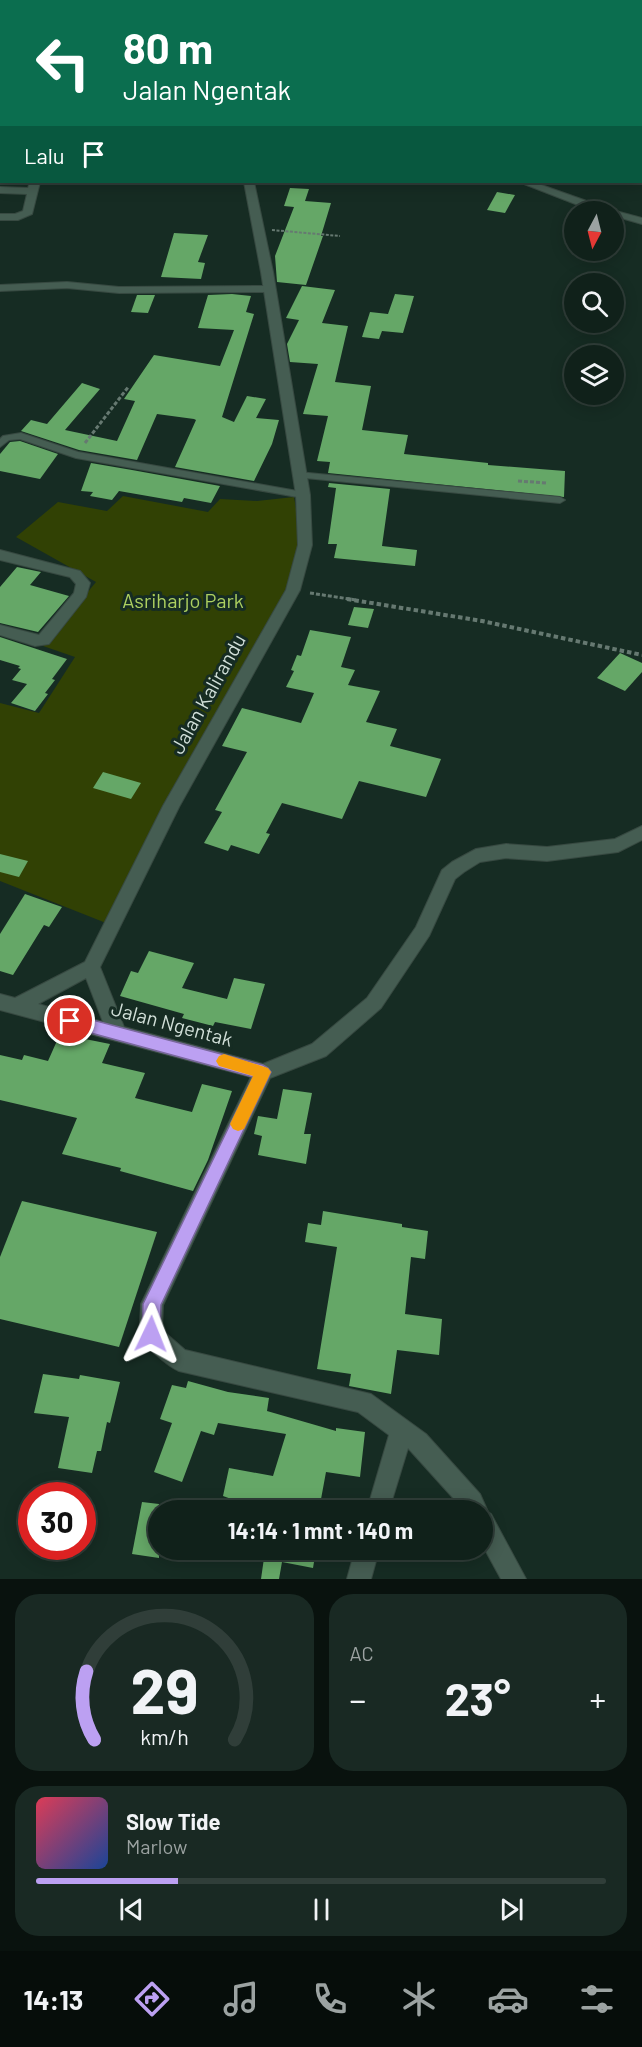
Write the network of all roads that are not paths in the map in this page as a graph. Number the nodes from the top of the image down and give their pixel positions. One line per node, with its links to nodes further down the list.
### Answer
1 (249, 183): 10 (street, Jalan Kalirandu)
2 (527, 183): 5 (street)
3 (34, 186): 4 (street); 7 (street)
4 (0, 190)
5 (578, 201)
6 (624, 216): 8 (street)
7 (0, 217)
8 (642, 221)
9 (0, 288): 10 (lane)
10 (270, 289): 12 (street, Jalan Kalirandu)
11 (0, 444): 13 (lane)
12 (298, 475): 13 (street, Jalan Kalirandu); 14 (lane)
13 (303, 495): 19 (street, Jalan Kalirandu)
14 (560, 500)
15 (5, 556): 16 (street); 17 (street)
16 (0, 572)
17 (0, 630)
18 (642, 832): 22 (street)
19 (92, 967): 20 (street); 21 (street)
20 (9, 1004): 21 (street, Jalan Ngentak)
21 (117, 1033): 22 (street, Jalan Ngentak)
22 (263, 1072): 23 (street)
23 (402, 1430): 24 (street); 25 (street)
24 (381, 1500)
25 (470, 1500)
26 (493, 1540): 29 (street)
27 (364, 1560): 28 (street)
28 (358, 1579)
29 (514, 1579)

